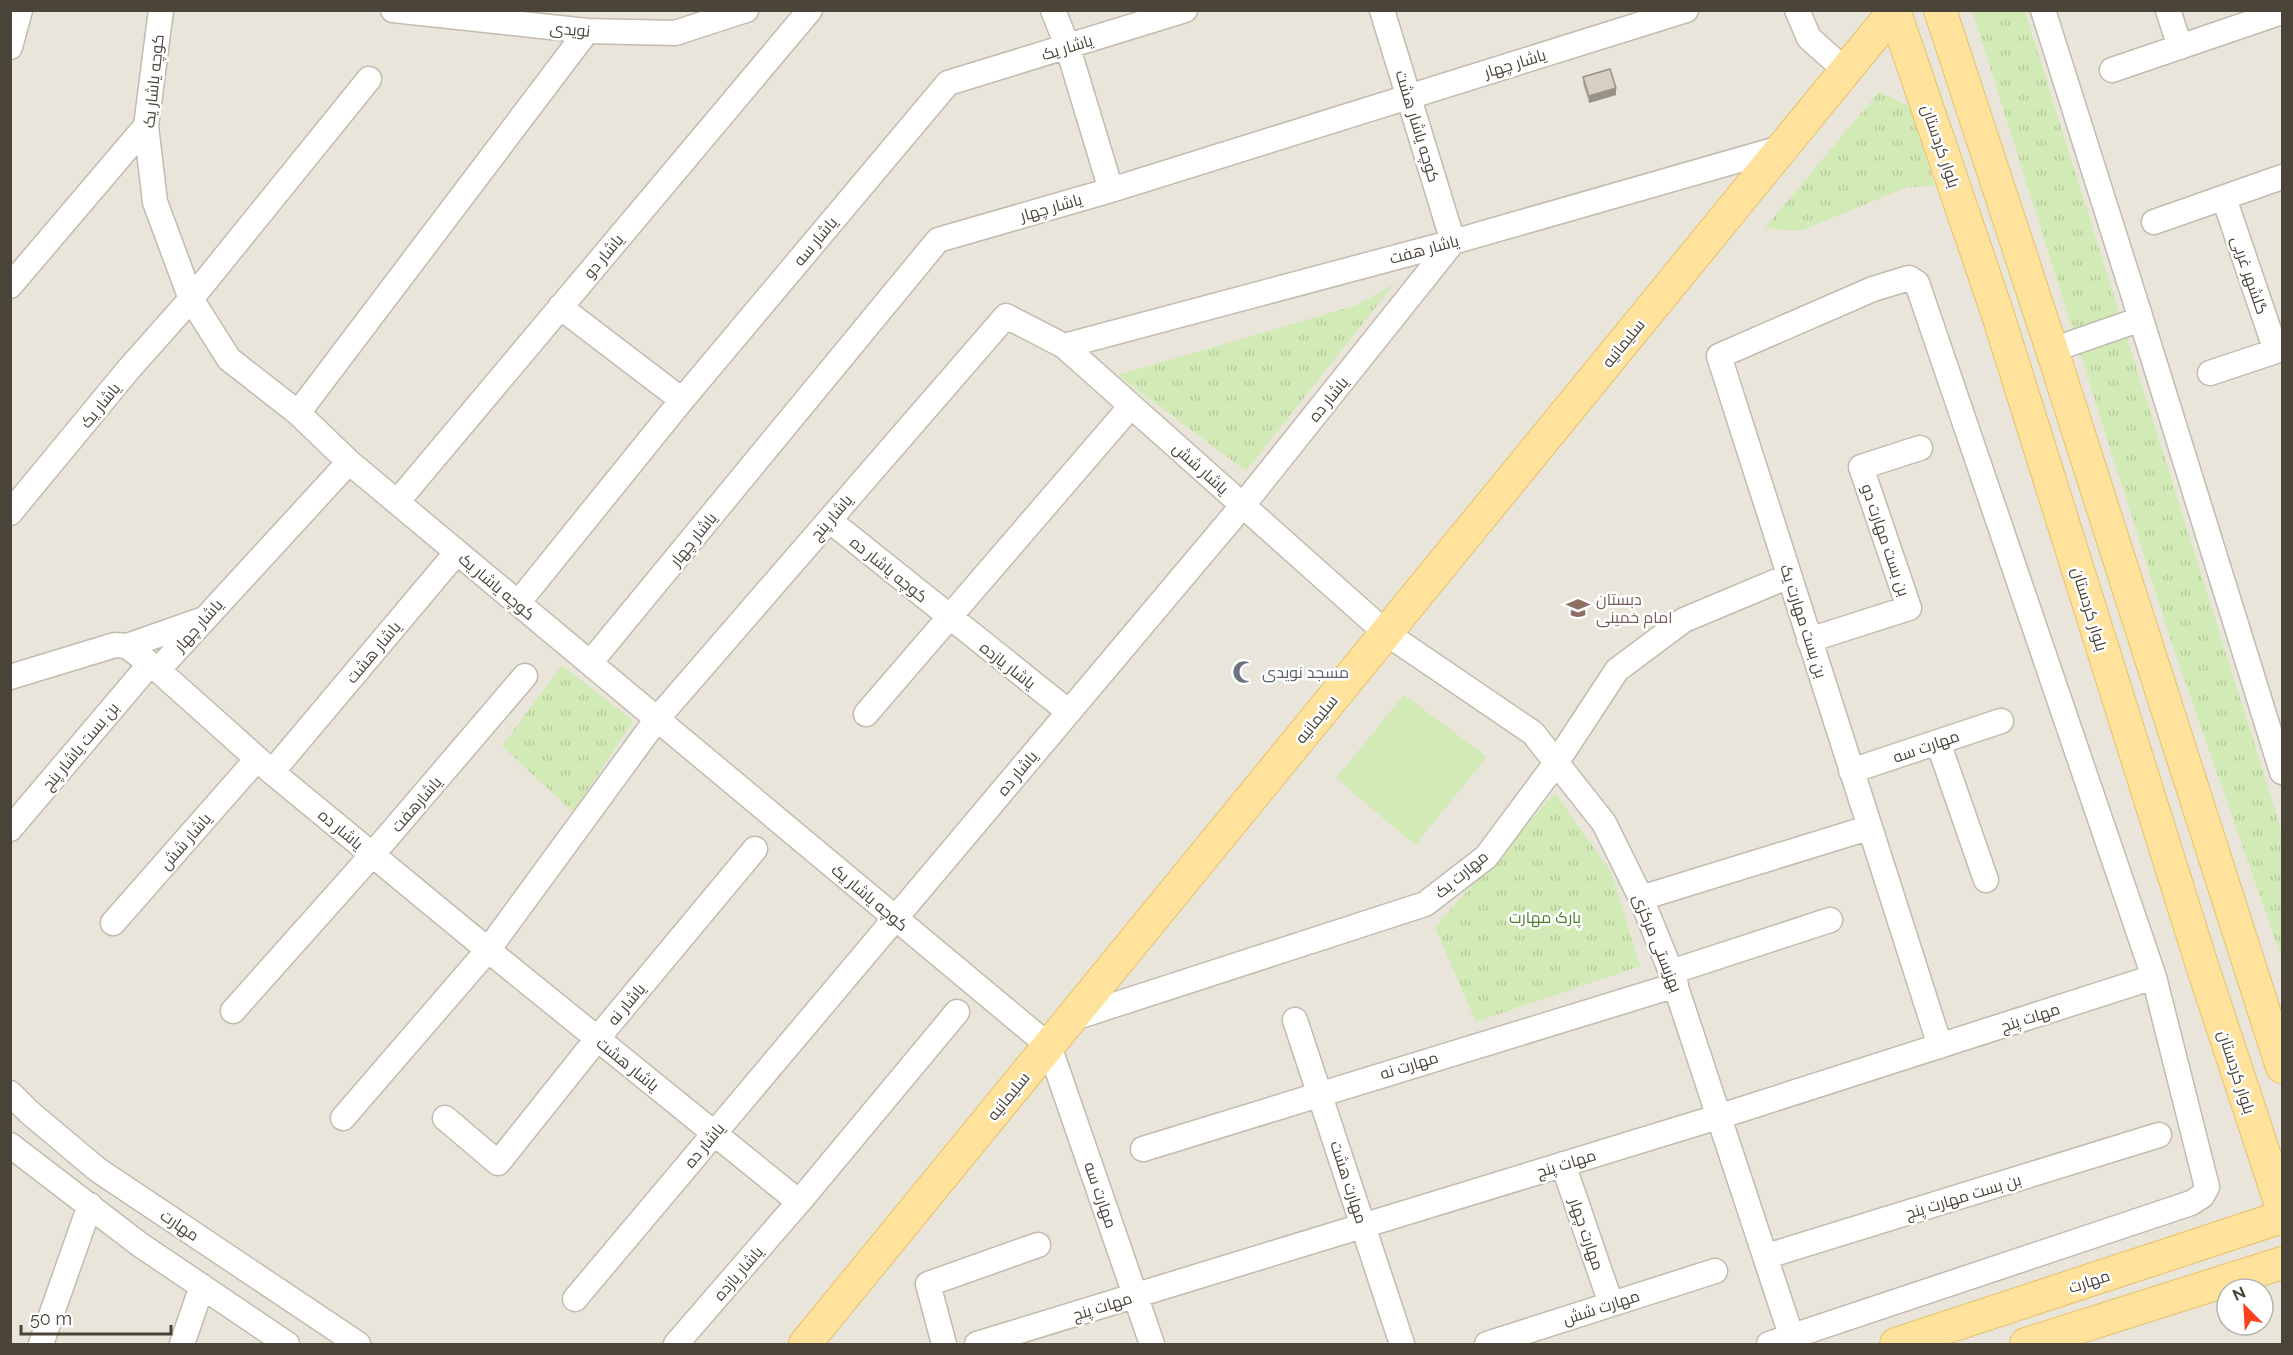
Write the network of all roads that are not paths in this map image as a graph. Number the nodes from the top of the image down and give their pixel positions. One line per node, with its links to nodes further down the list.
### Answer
1 (20, 10): 17 (street)
2 (161, 10): 25 (street, کوچه یاشار یک)
3 (393, 10): 16 (street, نویدی)
4 (746, 10): 16 (street, نویدی)
5 (810, 10): 34 (street, یاشار دو)
6 (1053, 10): 19 (street)
7 (1185, 10): 19 (street, یاشار یک)
8 (1382, 10): 24 (street, کوچه یاشار هشت)
9 (1686, 10): 24 (street, یاشار چهار)
10 (1797, 10): 21 (street)
11 (1940, 10): 38 (main road)
12 (2043, 10): 36 (street)
13 (2168, 10): 18 (street)
14 (1895, 11): 21 (main road, سلیمانیه); 103 (main road, بلوار کردستان)
15 (2283, 12): 18 (street)
16 (587, 31): 43 (street)
17 (10, 46)
18 (2180, 47): 20 (street)
19 (1068, 48): 23 (street, یاشار یک); 28 (street)
20 (2112, 70)
21 (1846, 71): 26 (main road, سلیمانیه)
22 (369, 79): 33 (street, یاشار یک)
23 (948, 83): 41 (street, یاشار سه)
24 (1408, 96): 28 (street, یاشار چهار); 31 (street, کوچه یاشار هشت)
25 (146, 126): 32 (street); 33 (street, کوچه یاشار یک)
26 (1784, 147): 31 (street, یاشار هفت); 55 (main road, سلیمانیه)
27 (2283, 177): 29 (street)
28 (1111, 190): 58 (street, یاشار چهار)
29 (2224, 198): 30 (street); 39 (street, گلشهر غربی)
30 (2154, 222)
31 (1453, 242): 37 (street, یاشار هفت); 47 (street, یاشار ده)
32 (10, 286)
33 (191, 298): 43 (street, کوچه یاشار یک); 48 (street, یاشار یک)
34 (560, 307): 41 (street); 46 (street, یاشار دو)
35 (1006, 316): 37 (street, یاشار شش); 49 (street, یاشار پنج)
36 (2141, 319): 38 (street); 70 (street)
37 (1064, 346): 42 (street, یاشار شش)
38 (2052, 350): 90 (main road)
39 (2280, 350): 40 (street)
40 (2210, 373)
41 (682, 400): 52 (street, یاشار سه)
42 (1131, 406): 47 (street, یاشار شش); 53 (street)
43 (298, 413): 45 (street, کوچه یاشار یک)
44 (1920, 448): 56 (street, بن بست مهارت دو)
45 (349, 462): 46 (street, کوچه یاشار یک); 54 (street, یاشار چهار)
46 (397, 502): 50 (street, کوچه یاشار یک)
47 (1243, 505): 55 (street, یاشار شش); 62 (street, یاشار ده)
48 (10, 513)
49 (829, 520): 53 (street, کوچه یاشار ده); 64 (street, یاشار پنج)
50 (457, 552): 52 (street, کوچه یاشار یک); 68 (street, یاشار هشت)
51 (1789, 576): 56 (street, بن بست مهارت یک); 67 (street, مهارت یک); 81 (street, بن بست مهارت یک)
52 (518, 603): 58 (street, کوچه یاشار یک)
53 (948, 618): 62 (street, یاشار یازده); 63 (street)
54 (202, 620): 57 (street); 59 (street, یاشار چهار)
55 (1386, 633): 67 (street, بهزیستی مرکزی); 85 (main road, سلیمانیه)
56 (1809, 640): 69 (street, بن بست مهارت یک)
57 (127, 646): 59 (street); 61 (street)
58 (590, 663): 64 (street, کوچه یاشار یک)
59 (154, 667): 68 (street); 72 (street, بن بست یاشار پنج)
60 (525, 676): 74 (street, یاشارهفت)
61 (10, 677)
62 (1069, 712): 77 (street, یاشار ده)
63 (866, 714)
64 (657, 718): 77 (street, کوچه یاشار یک); 80 (street)
65 (2001, 721): 66 (street, مهارت سه)
66 (1938, 742): 69 (street, مهارت سه); 75 (street)
67 (1556, 763): 76 (street, بهزیستی مرکزی); 85 (street, مهارت یک)
68 (265, 765): 74 (street, یاشار ده); 79 (street, یاشار شش)
69 (1851, 771): 71 (street, بن بست مهارت یک)
70 (2283, 772)
71 (1868, 828): 76 (street); 89 (street, بن بست مهارت یک)
72 (10, 829)
73 (755, 849): 87 (street, یاشار نه)
74 (372, 855): 80 (street, یاشار ده); 83 (street, یاشارهفت)
75 (1986, 880)
76 (1641, 898): 82 (street, بهزیستی مرکزی)
77 (896, 918): 88 (street, کوچه یاشار یک); 96 (street, یاشار ده)
78 (1830, 920): 82 (street, مهارت نه)
79 (112, 923)
80 (488, 950): 87 (street, یاشار هشت); 94 (street)
81 (2154, 977): 89 (street, مهات پنج); 114 (street)
82 (1674, 978): 92 (street, مهارت نه); 93 (street, بهزیستی مرکزی)
83 (233, 1011)
84 (957, 1012): 101 (street)
85 (1071, 1019): 88 (main road, سلیمانیه)
86 (1295, 1020): 92 (street, مهارت هشت)
87 (597, 1039): 95 (street, یاشار نه); 96 (street, یاشار هشت)
88 (1049, 1046): 111 (street, مهارت سه); 120 (main road, سلیمانیه)
89 (1940, 1046): 93 (street, مهات پنج)
90 (2283, 1067)
91 (10, 1093): 118 (street, مهارت)
92 (1320, 1093): 99 (street, مهارت نه); 105 (street, مهارت هشت)
93 (1721, 1116): 100 (street, مهات پنج); 107 (street, بهزیستی مرکزی)
94 (343, 1118)
95 (446, 1118)
96 (714, 1133): 101 (street, یاشار هشت); 112 (street, یاشار ده)
97 (2159, 1135): 107 (street, بن بست مهارت پنج)
98 (10, 1145): 102 (street)
99 (1143, 1149)
100 (1563, 1164): 105 (street, مهات پنج); 113 (street, مهارت چهار)
101 (799, 1202): 119 (street, یاشار یازده)
102 (90, 1205): 110 (street); 115 (street)
103 (2283, 1208)
104 (2283, 1217): 126 (main road, مهارت)
105 (1364, 1225): 111 (street, مهات پنج); 124 (street, مهارت هشت)
106 (1038, 1245): 121 (street)
107 (1767, 1256): 114 (street, بهزیستی مرکزی)
108 (2283, 1263): 127 (main road)
109 (1715, 1271): 113 (street, مهارت شش)
110 (202, 1286): 116 (street); 117 (street)
111 (1135, 1295): 122 (street, مهات پنج); 123 (street, مهارت سه)
112 (575, 1299)
113 (1611, 1304): 125 (street, مهارت شش)
114 (1785, 1342)
115 (41, 1344)
116 (182, 1344)
117 (287, 1344)
118 (358, 1344)
119 (676, 1344)
120 (805, 1344)
121 (944, 1344)
122 (977, 1344)
123 (1152, 1344)
124 (1402, 1344)
125 (1487, 1344)
126 (1896, 1344)
127 (2026, 1344)

